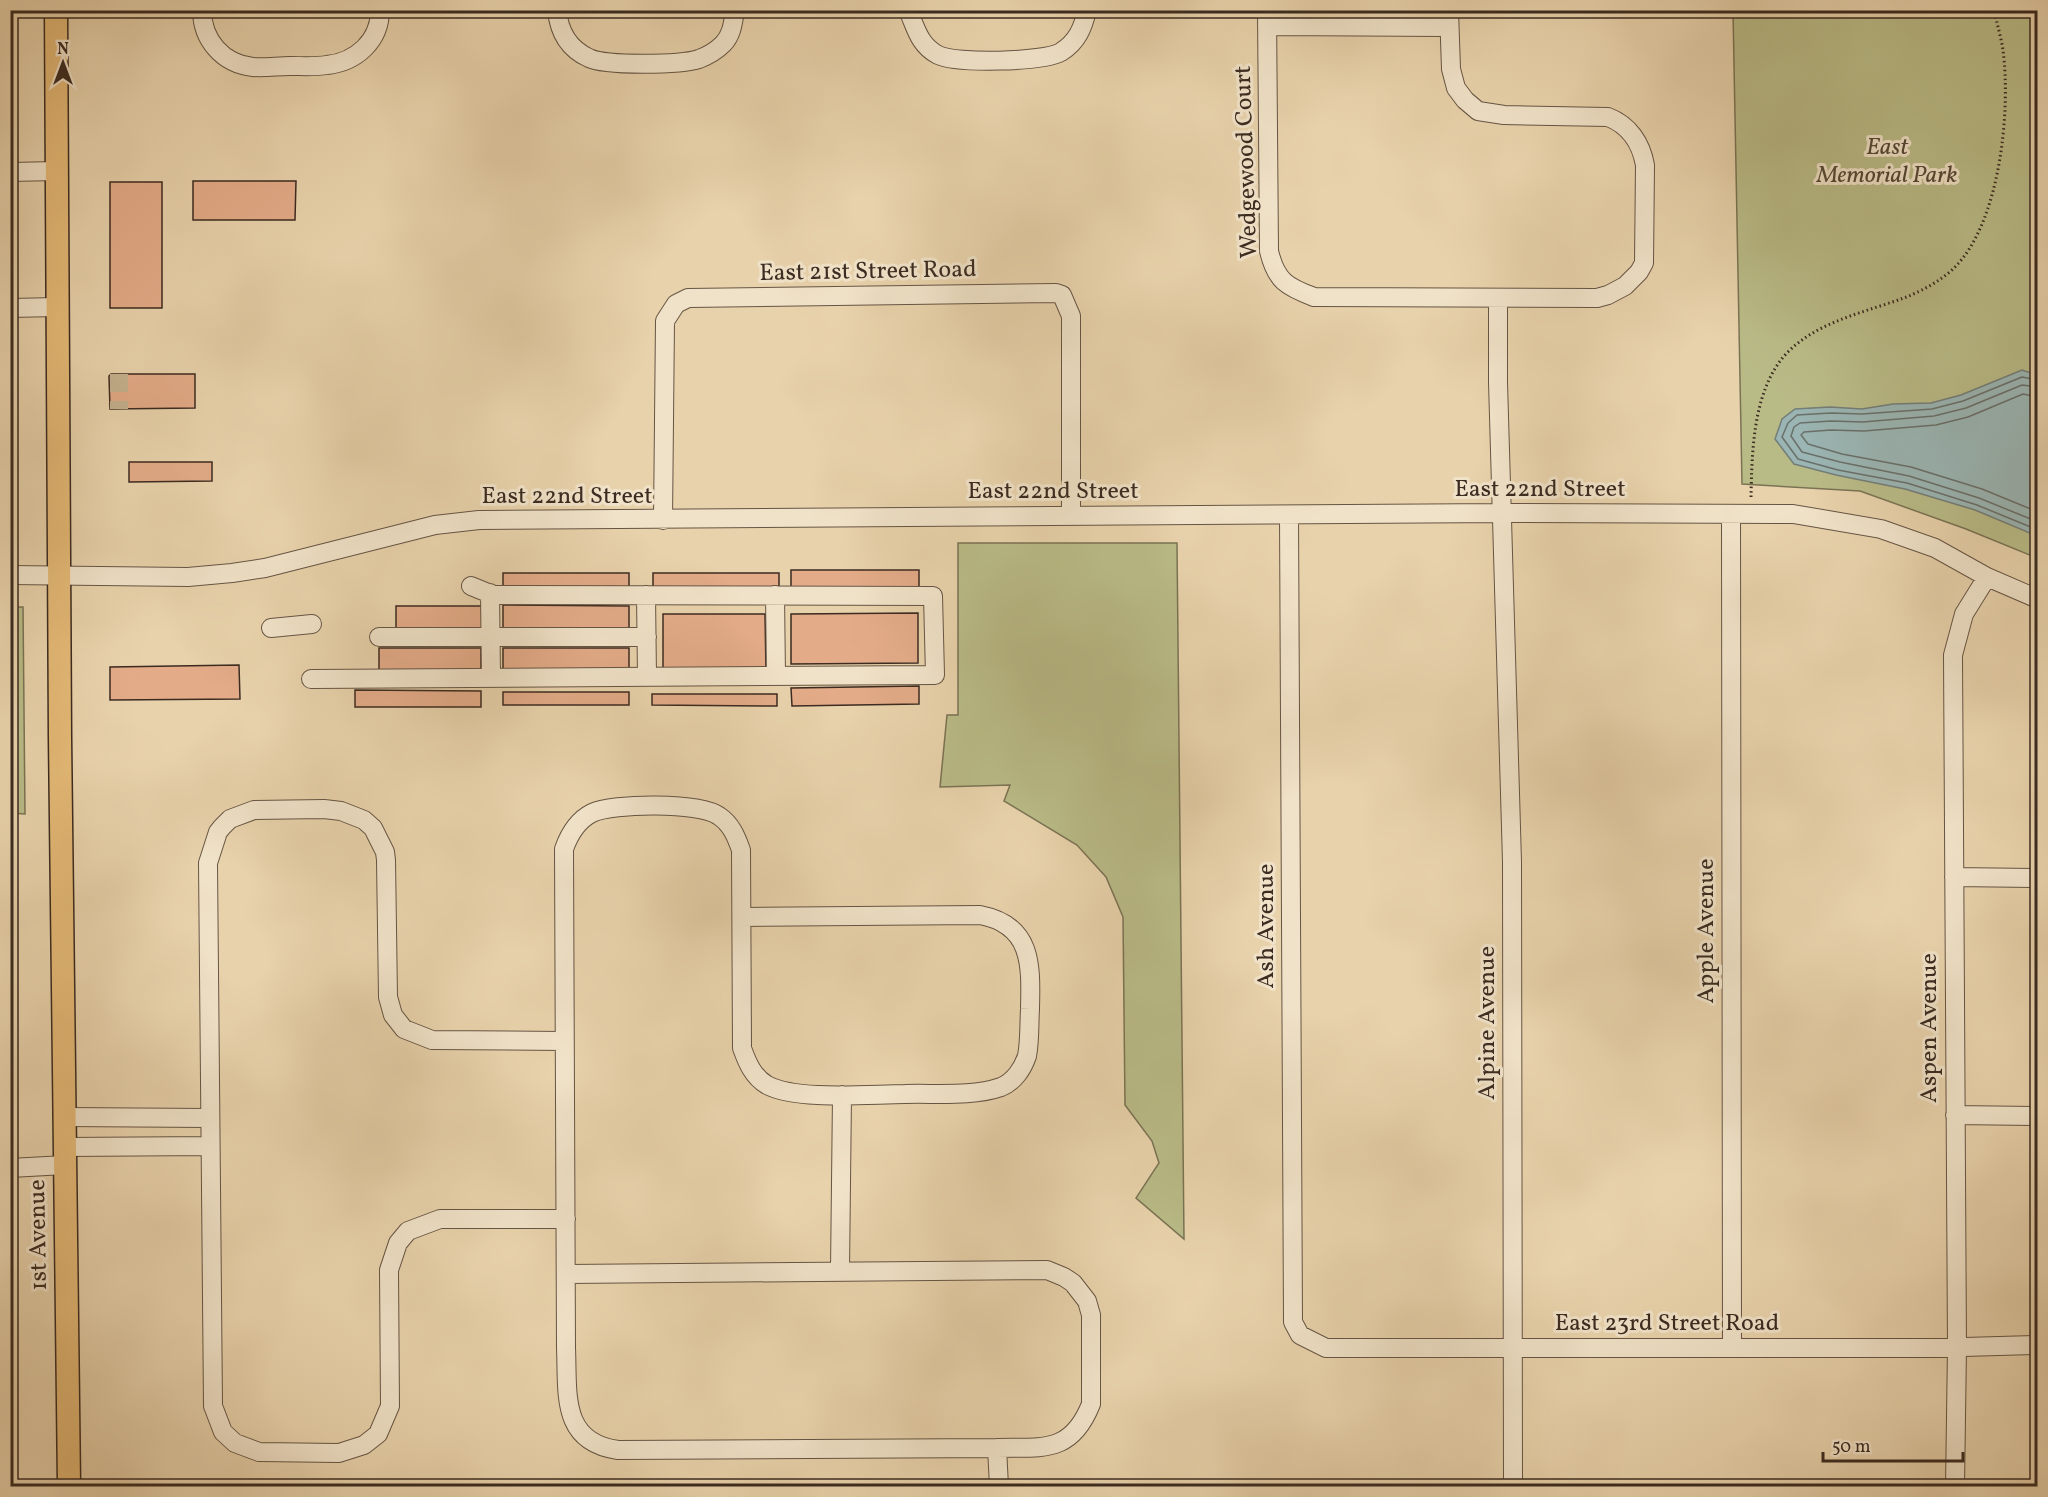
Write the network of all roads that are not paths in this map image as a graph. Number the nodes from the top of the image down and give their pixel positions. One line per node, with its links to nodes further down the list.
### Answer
1 (56, 10): 10 (main road, 1st Avenue)
2 (202, 10): 3 (street)
3 (380, 10)
4 (557, 10): 5 (street)
5 (735, 10)
6 (908, 10): 7 (street)
7 (1088, 10)
8 (1267, 18): 9 (street, Wedgewood Court); 12 (street, Wedgewood Court)
9 (1449, 19): 12 (street, Wedgewood Court)
10 (57, 171): 11 (street); 13 (main road, 1st Avenue)
11 (10, 172)
12 (1498, 299): 15 (street)
13 (57, 307): 14 (street); 21 (main road, 1st Avenue)
14 (10, 308)
15 (1502, 513): 16 (street, East 22nd Street); 17 (street, East 22nd Street); 54 (street, Alpine Avenue)
16 (1731, 514): 22 (street, East 22nd Street); 55 (street, Apple Avenue)
17 (1289, 515): 18 (street, East 22nd Street); 52 (street, Ash Avenue)
18 (1071, 516): 19 (street, East 22nd Street); 19 (street, East 21st Street Road)
19 (663, 520): 21 (street, East 22nd Street)
20 (10, 575): 21 (street, East 22nd Street)
21 (59, 575): 44 (main road, 1st Avenue)
22 (1987, 576): 27 (street, East 22nd Street); 37 (street, Aspen Avenue)
23 (471, 586): 24 (street)
24 (490, 594): 25 (street); 32 (street)
25 (646, 595): 26 (street); 31 (street)
26 (775, 595): 33 (street); 33 (street)
27 (2037, 599)
28 (312, 624): 29 (street)
29 (271, 628)
30 (379, 637): 32 (street)
31 (647, 637): 32 (street); 35 (street)
32 (490, 638): 34 (street)
33 (776, 676): 35 (street)
34 (491, 677): 35 (street); 36 (street)
35 (647, 677)
36 (311, 679)
37 (1954, 877): 38 (street); 42 (street, Aspen Avenue)
38 (2037, 878)
39 (742, 916): 40 (street); 41 (street); 41 (street)
40 (564, 1041): 45 (street); 49 (street)
41 (842, 1095): 50 (street)
42 (1955, 1115): 43 (street); 56 (street, Aspen Avenue)
43 (2037, 1116)
44 (64, 1117): 45 (street); 47 (main road, 1st Avenue)
45 (209, 1118): 46 (street)
46 (210, 1146): 47 (street); 49 (street)
47 (64, 1156): 48 (street); 58 (main road, 1st Avenue)
48 (10, 1168)
49 (566, 1219): 51 (street)
50 (840, 1270): 51 (street); 57 (street)
51 (567, 1274): 57 (street)
52 (1300, 1335): 54 (street, East 23rd Street Road)
53 (2037, 1345): 56 (street, East 23rd Street Road)
54 (1512, 1348): 55 (street, East 23rd Street Road); 60 (street, Alpine Avenue)
55 (1732, 1348): 56 (street, East 23rd Street Road)
56 (1957, 1348): 61 (street, Aspen Avenue)
57 (997, 1448): 59 (street)
58 (69, 1486)
59 (999, 1486)
60 (1513, 1486)
61 (1955, 1486)

